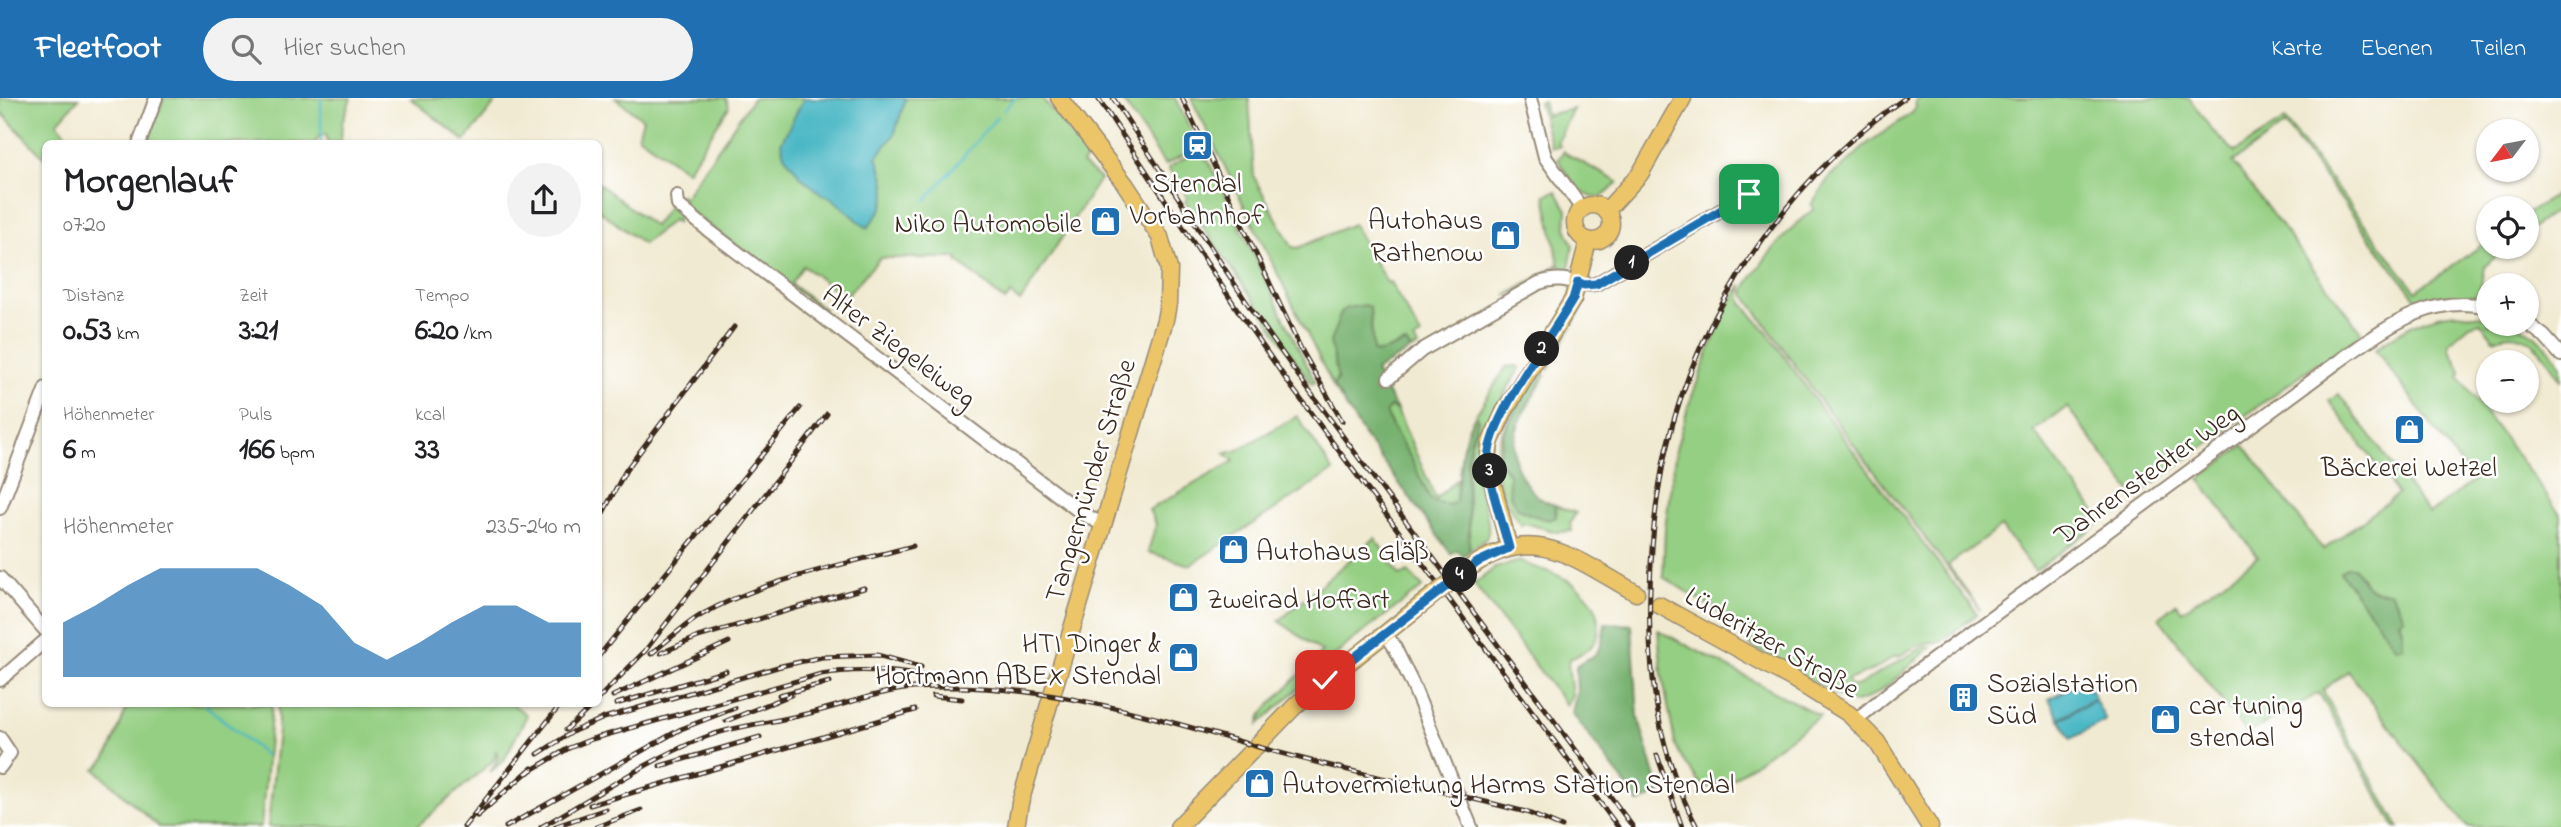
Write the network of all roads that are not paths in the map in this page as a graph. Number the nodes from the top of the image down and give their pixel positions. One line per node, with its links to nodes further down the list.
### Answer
1 (156, 98): 5 (street)
2 (1059, 98): 18 (main road, Tangermünder Straße)
3 (1530, 98): 8 (street)
4 (1683, 98): 9 (main road)
5 (140, 140)
6 (1749, 194): 11 (street)
7 (677, 196): 18 (street, Alter Ziegeleiweg)
8 (1582, 209): 9 (main road); 10 (main road)
9 (1605, 211): 10 (main road)
10 (1588, 241): 11 (main road)
11 (1578, 282): 15 (street); 19 (main road)
12 (2476, 305): 27 (street, Dahrenstedter Weg)
13 (2539, 332): 14 (street)
14 (2561, 355)
15 (1389, 378)
16 (42, 398): 17 (street)
17 (0, 508)
18 (1103, 525): 30 (main road, Tangermünder Straße)
19 (1509, 548): 21 (main road); 24 (main road, bridge)
20 (0, 578): 23 (street)
21 (1636, 593)
22 (1659, 605): 27 (main road, Lüderitzer Straße)
23 (42, 626)
24 (1385, 633): 31 (main road); 32 (street)
25 (42, 643): 26 (street)
26 (0, 680)
27 (1856, 720): 33 (main road, Lüderitzer Straße)
28 (0, 738): 29 (street)
29 (0, 767)
30 (1016, 827)
31 (1178, 827)
32 (1471, 827)
33 (1930, 827)

